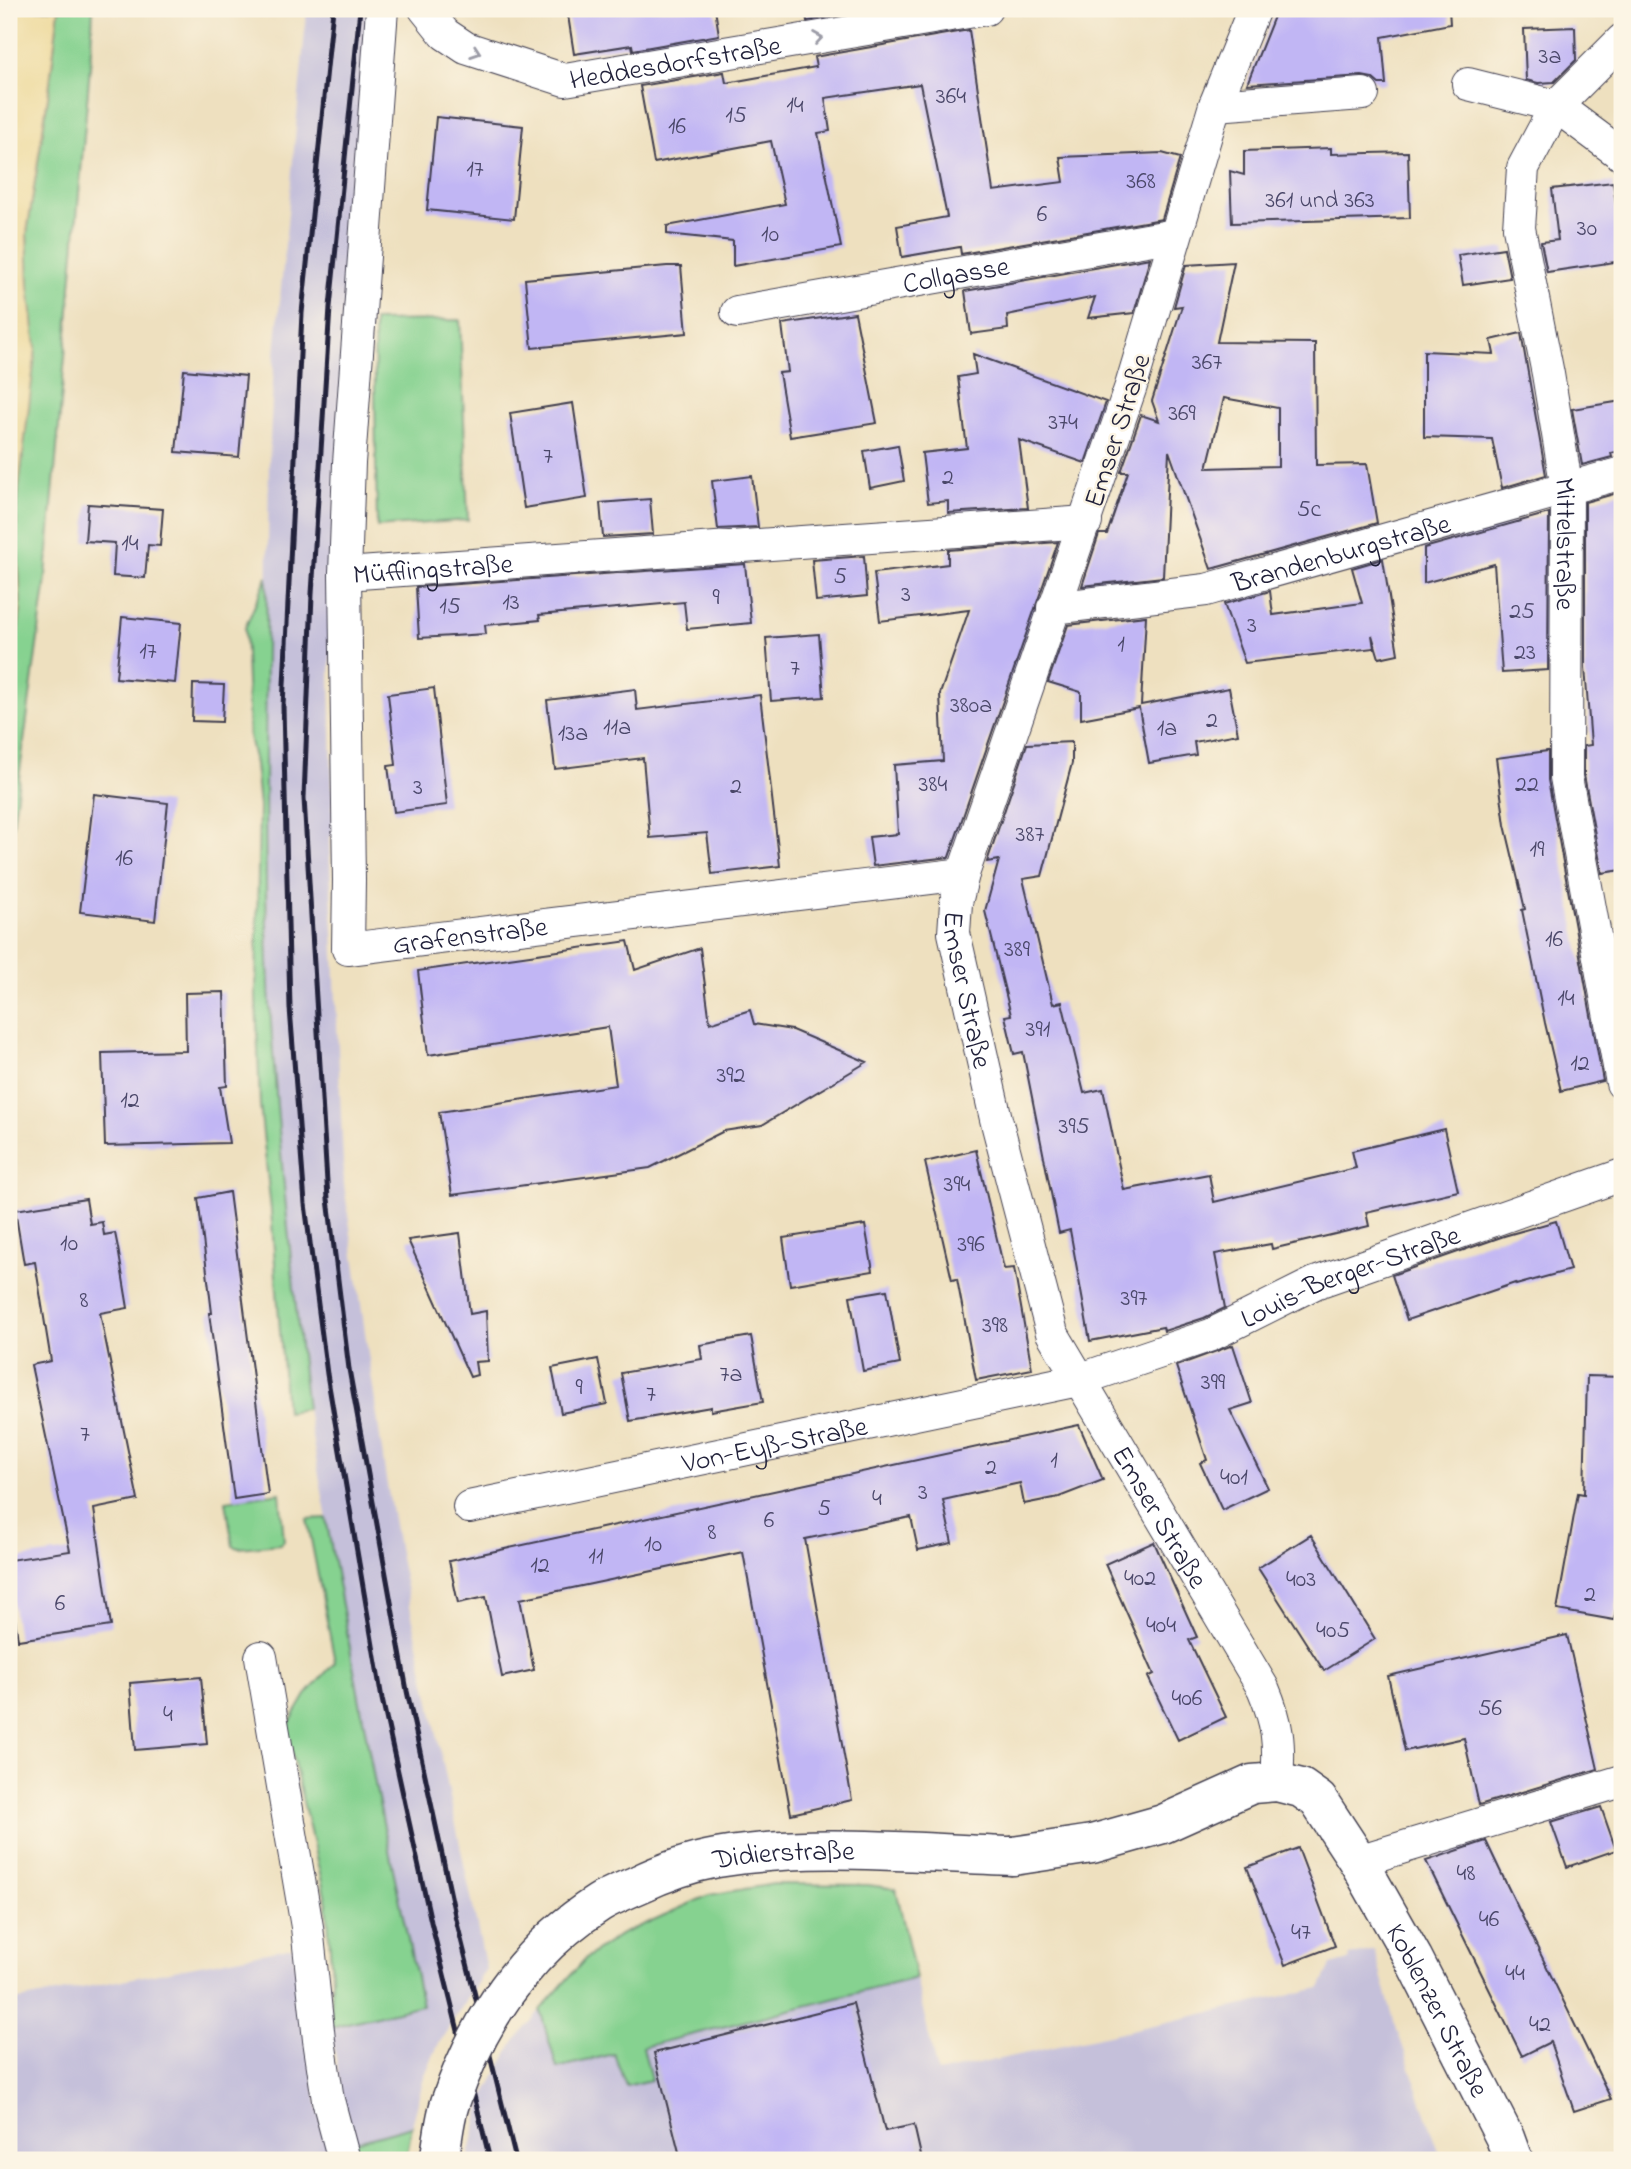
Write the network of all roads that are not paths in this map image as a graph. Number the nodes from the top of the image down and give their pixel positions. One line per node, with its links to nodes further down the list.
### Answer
1 (382, 9): 16 (street, Müfflingstraße)
2 (425, 9): 3 (street, Heddesdorfstraße, one-way to 3)
3 (986, 9)
4 (1254, 9): 8 (street, Emser Straße)
5 (1622, 40): 9 (street, Mittelstraße)
6 (1468, 84): 9 (street)
7 (1363, 94): 8 (street)
8 (1215, 105): 11 (street, Emser Straße)
9 (1556, 106): 10 (street); 14 (street, Mittelstraße)
10 (1622, 155)
11 (1175, 235): 12 (street, Collgasse); 15 (street, Emser Straße)
12 (737, 312)
13 (1622, 473): 14 (street, Brandenburgstraße)
14 (1567, 489): 17 (street, Brandenburgstraße); 19 (street, Mittelstraße)
15 (1086, 522): 16 (street, Müfflingstraße); 17 (street, Emser Straße)
16 (345, 574): 18 (street, Grafenstraße)
17 (1054, 608): 18 (street, Emser Straße)
18 (963, 874): 21 (street, Emser Straße)
19 (1622, 1083)
20 (1622, 1175): 21 (street, Louis-Berger-Straße)
21 (1078, 1380): 22 (street, Von-Eyß-Straße); 25 (street, Emser Straße)
22 (469, 1507)
23 (261, 1657): 27 (street)
24 (1622, 1780): 26 (street)
25 (1277, 1782): 26 (street, Koblenzer Straße); 28 (street, Didierstraße, bridge)
26 (1358, 1861): 29 (street, Koblenzer Straße)
27 (344, 2160)
28 (439, 2160)
29 (1513, 2160)

